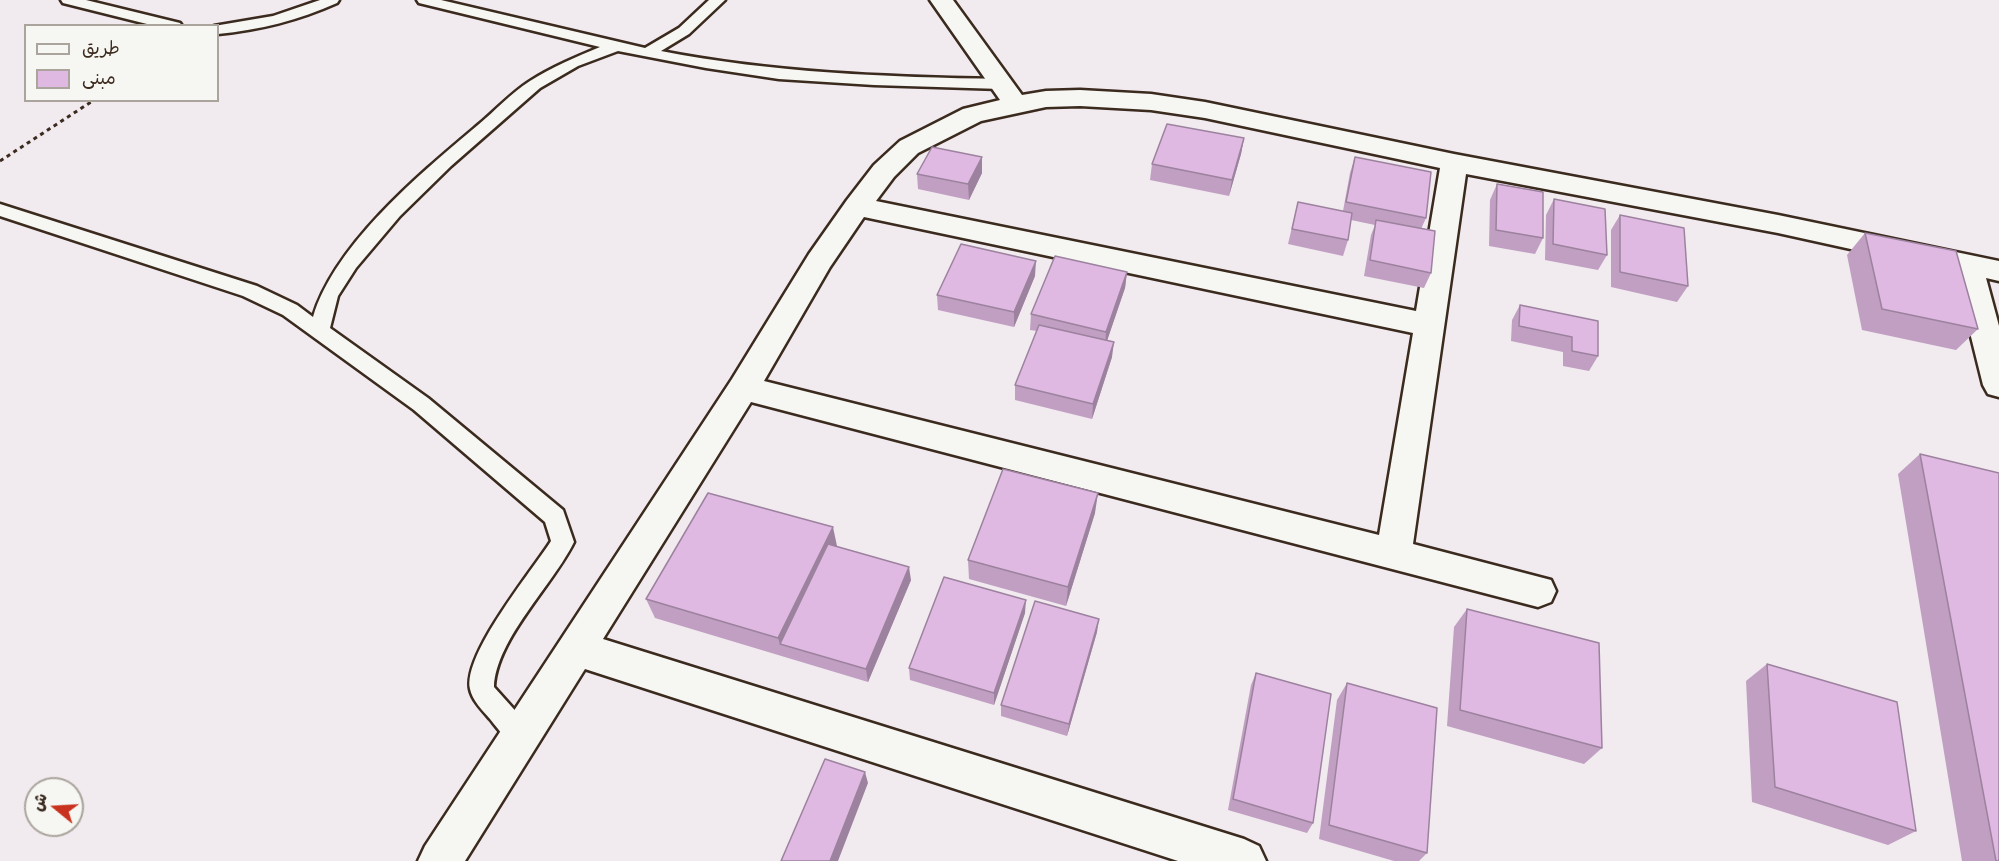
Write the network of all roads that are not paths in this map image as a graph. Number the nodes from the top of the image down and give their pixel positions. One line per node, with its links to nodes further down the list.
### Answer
1 (68, 0): 6 (lane)
2 (332, 0): 7 (lane)
3 (424, 0): 8 (lane)
4 (718, 0): 9 (lane)
5 (941, 0): 10 (street)
6 (167, 24)
7 (219, 29)
8 (616, 47): 9 (lane); 17 (lane)
9 (647, 53): 10 (lane)
10 (1008, 94): 11 (street); 12 (street)
11 (1454, 164): 14 (street); 16 (street)
12 (857, 206): 16 (street); 19 (street)
13 (0, 210): 17 (lane)
14 (1968, 265): 15 (street); 18 (street)
15 (1999, 272)
16 (1429, 325): 20 (street)
17 (319, 331): 23 (lane)
18 (1999, 385)
19 (743, 388): 20 (street); 22 (street)
20 (1394, 553): 21 (street)
21 (1538, 591)
22 (575, 648): 23 (street); 25 (street)
23 (520, 735): 24 (street)
24 (440, 861)
25 (1244, 861)

